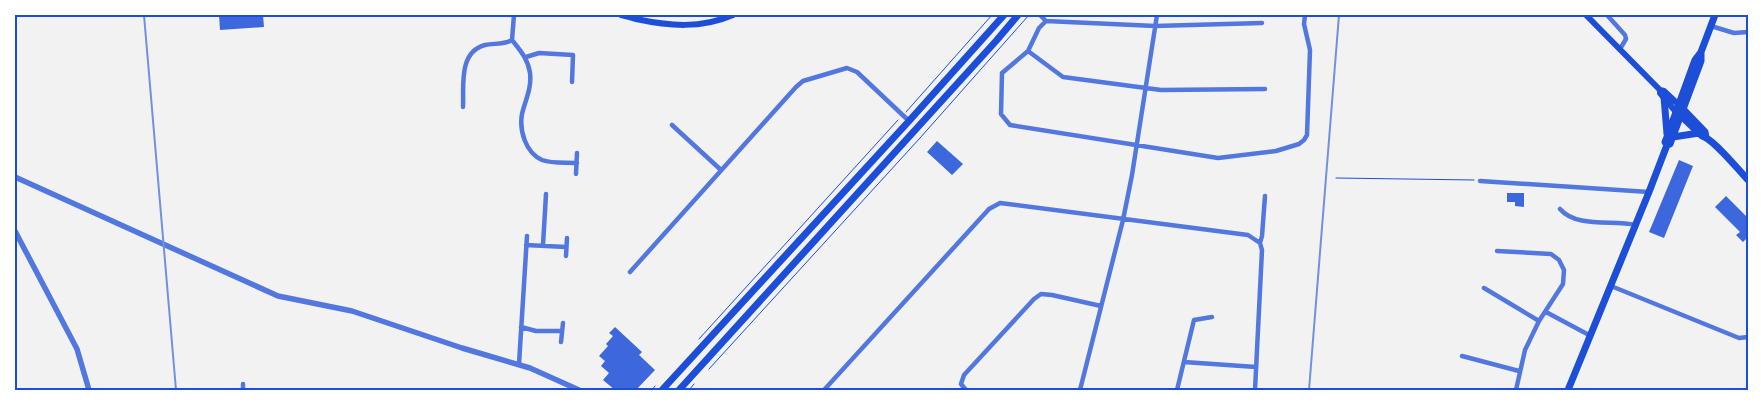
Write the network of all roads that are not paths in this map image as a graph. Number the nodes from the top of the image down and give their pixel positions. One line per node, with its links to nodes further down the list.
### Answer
1 (514, 15): 17 (street)
2 (623, 15): 3 (main road)
3 (733, 15)
4 (1004, 15): 30 (main road)
5 (1018, 15): 81 (main road)
6 (1040, 15): 12 (street)
7 (1157, 15): 14 (street)
8 (1305, 15): 35 (street)
9 (1586, 15): 18 (main road)
10 (1607, 15): 18 (street)
11 (1715, 15): 15 (main road)
12 (1046, 21): 14 (street); 19 (street)
13 (1262, 23): 14 (street)
14 (1156, 26): 24 (street)
15 (1711, 26): 16 (street); 29 (main road)
16 (1748, 32)
17 (512, 40): 20 (street); 23 (street)
18 (1620, 49): 26 (main road)
19 (1028, 51): 24 (street); 35 (street)
20 (526, 57): 21 (street); 37 (street)
21 (572, 82)
22 (456, 86): 23 (street)
23 (464, 86): 28 (street)
24 (1145, 88): 25 (street); 35 (street)
25 (1266, 89)
26 (1660, 90): 27 (main road); 29 (main road)
27 (1664, 97): 29 (main road); 33 (main road)
28 (463, 107)
29 (1680, 111): 32 (main road); 33 (main road); 34 (main road)
30 (909, 121): 38 (street); 77 (main road)
31 (672, 125): 38 (street)
32 (1699, 133): 33 (main road); 34 (main road)
33 (1670, 137): 43 (main road)
34 (1706, 137): 42 (main road)
35 (1136, 146): 47 (street)
36 (577, 153): 37 (street)
37 (577, 163): 39 (street)
38 (721, 170): 58 (street)
39 (576, 174)
40 (15, 177): 73 (street)
41 (1480, 180): 43 (street)
42 (1748, 180)
43 (1649, 192): 48 (main road)
44 (546, 194): 54 (street)
45 (1265, 196): 52 (street)
46 (1560, 209): 48 (street)
47 (1123, 220): 52 (street); 61 (street); 82 (street)
48 (1636, 225): 59 (main road)
49 (15, 231): 78 (street)
50 (527, 236): 53 (street)
51 (567, 238): 55 (street)
52 (1260, 243): 74 (street)
53 (526, 245): 54 (street); 66 (street)
54 (543, 245): 55 (street)
55 (566, 247): 57 (street)
56 (1497, 251): 62 (street)
57 (566, 256)
58 (630, 272)
59 (1611, 286): 68 (main road); 69 (street)
60 (1484, 288): 64 (street)
61 (1101, 306): 83 (street); 84 (street)
62 (1546, 312): 64 (street); 68 (street)
63 (1212, 317): 72 (street)
64 (1540, 321): 75 (street)
65 (563, 323): 67 (street)
66 (521, 327): 67 (street); 73 (street)
67 (562, 331): 70 (street)
68 (1589, 335): 88 (main road)
69 (1748, 337)
70 (561, 342)
71 (1462, 356): 75 (street)
72 (1184, 362): 74 (street); 85 (street)
73 (519, 364): 80 (street)
74 (1256, 367): 86 (street)
75 (1519, 371): 87 (street)
76 (243, 384): 79 (street)
77 (660, 386)
78 (89, 390)
79 (243, 390)
80 (579, 390)
81 (679, 390)
82 (824, 390)
83 (966, 390)
84 (1080, 390)
85 (1177, 390)
86 (1255, 390)
87 (1516, 390)
88 (1568, 390)

